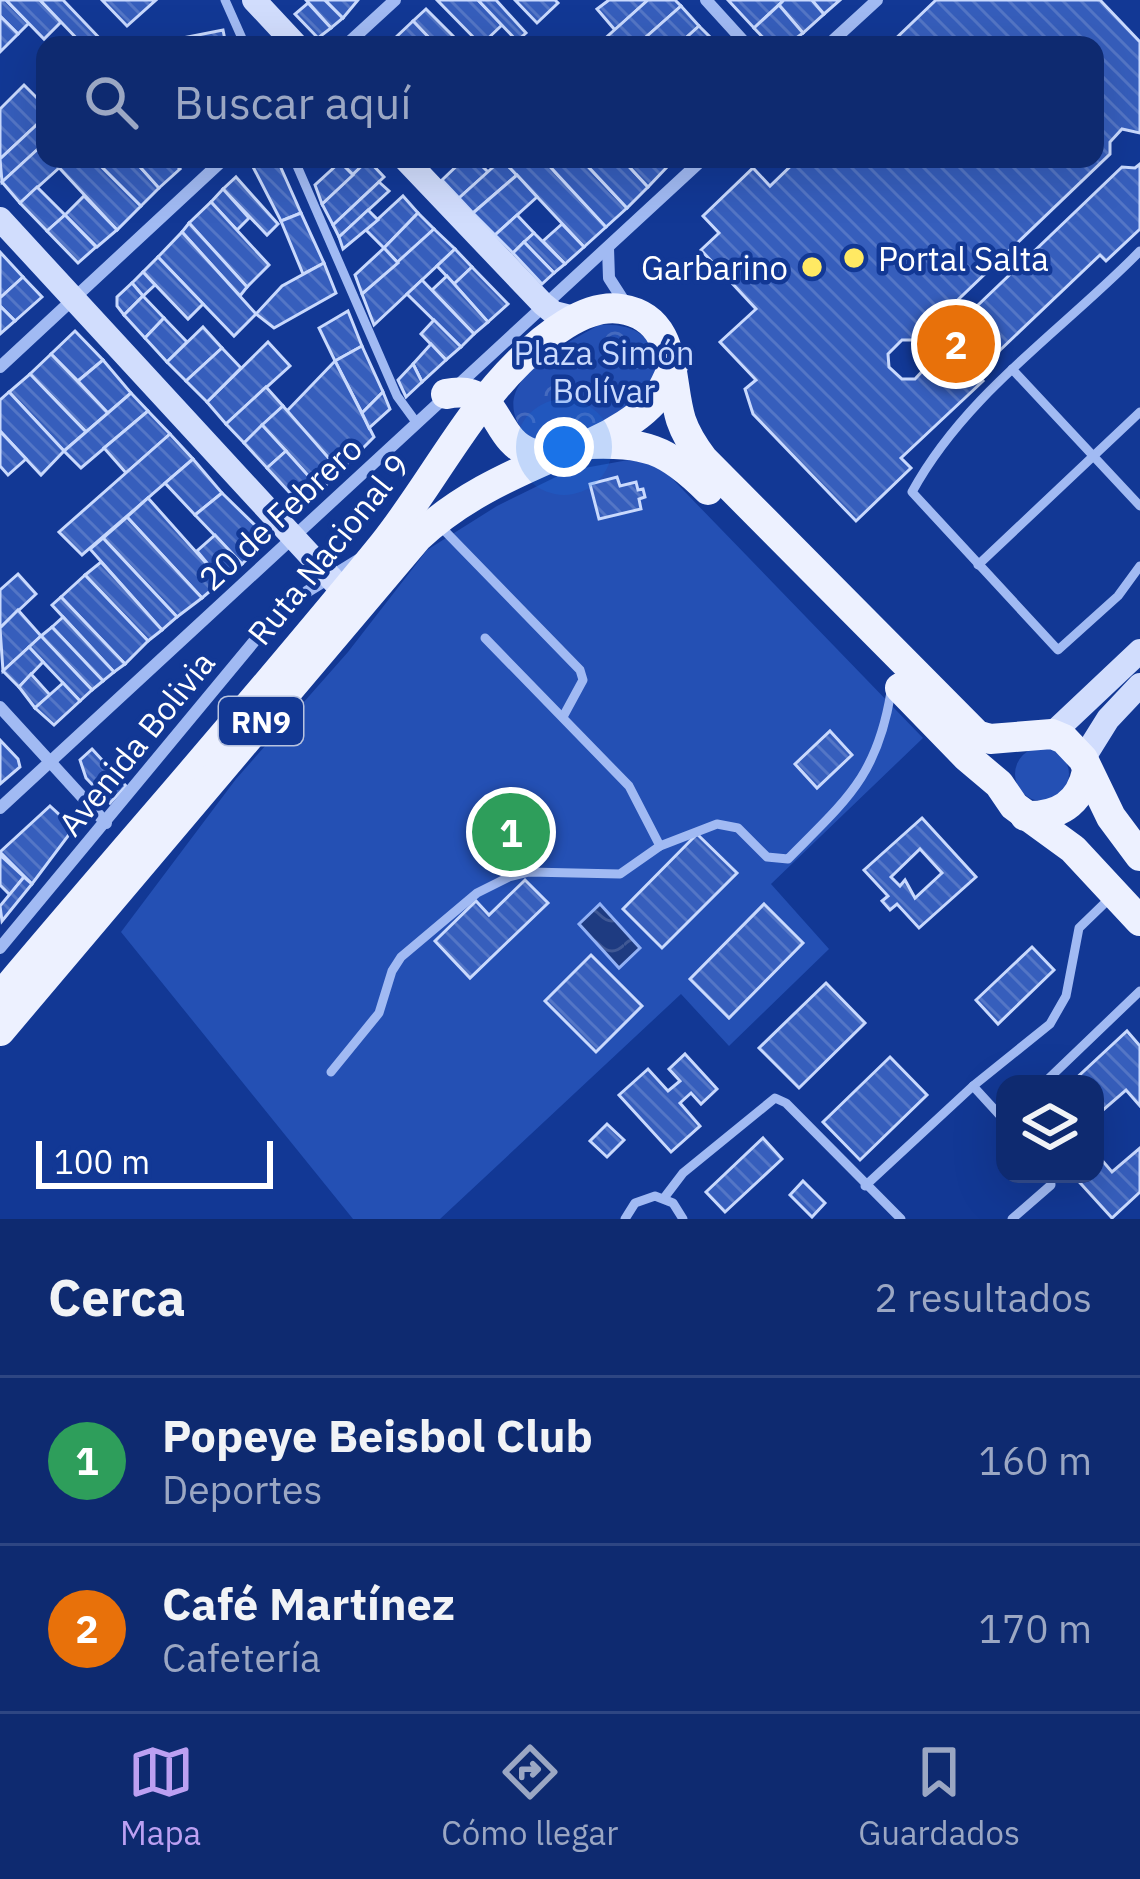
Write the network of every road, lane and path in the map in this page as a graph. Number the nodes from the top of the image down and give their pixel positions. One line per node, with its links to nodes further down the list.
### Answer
1 (225, 0): 6 (lane)
2 (254, 0): 7 (street)
3 (395, 0): 8 (street)
4 (706, 0): 9 (street)
5 (877, 0): 10 (street)
6 (241, 36)
7 (288, 36)
8 (356, 36)
9 (739, 36)
10 (837, 36)
11 (214, 168): 18 (street)
12 (298, 168): 28 (lane)
13 (413, 168): 19 (street)
14 (693, 168): 16 (street, 20 de Febrero)
15 (0, 220): 18 (street)
16 (609, 246): 19 (street, 20 de Febrero); 20 (street)
17 (1140, 251): 24 (lane)
18 (73, 300): 23 (street); 33 (street)
19 (543, 304): 21 (street); 25 (street, 20 de Febrero)
20 (632, 312): 21 (main road); 22 (main road)
21 (578, 319): 26 (main road, Ruta Nacional 9)
22 (673, 366): 29 (main road, Ruta Nacional 9); 43 (main road)
23 (0, 367)
24 (1012, 369): 30 (lane); 34 (lane)
25 (446, 394): 26 (main road); 28 (street, 20 de Febrero)
26 (479, 409): 29 (main road); 36 (main road, Ruta Nacional 9 / RN9)
27 (1140, 412): 30 (lane)
28 (416, 422): 33 (street, 20 de Febrero)
29 (572, 450): 32 (main road, Ruta Nacional 9 / RN9); 39 (main road)
30 (1093, 456): 31 (lane); 34 (lane)
31 (1140, 506)
32 (435, 521): 42 (lane); 57 (main road, Ruta Nacional 9 / RN9)
33 (296, 537): 36 (street); 44 (street, 20 de Febrero)
34 (978, 565): 35 (lane)
35 (1140, 566)
36 (337, 584): 49 (street, Avenida Bolivia); 56 (main road, Ruta Nacional 9 / RN9)
37 (485, 638): 42 (lane)
38 (1140, 651): 43 (street)
39 (893, 681): 46 (main road); 50 (lane)
40 (1140, 686): 45 (street)
41 (0, 706): 44 (street)
42 (564, 715): 50 (lane)
43 (1038, 736): 45 (main road); 46 (main road)
44 (51, 762): 47 (street, 20 de Febrero); 49 (street)
45 (1085, 765): 48 (main road); 51 (main road)
46 (999, 784): 48 (main road)
47 (0, 808)
48 (1025, 816): 52 (main road)
49 (106, 823): 54 (street, Avenida Bolivia)
50 (659, 846): 58 (lane)
51 (1140, 856)
52 (1114, 894): 53 (main road); 60 (lane)
53 (1140, 921)
54 (0, 949)
55 (1140, 991): 59 (lane)
56 (0, 997)
57 (0, 1031)
58 (331, 1072)
59 (1052, 1075)
60 (973, 1086): 61 (lane); 63 (lane)
61 (996, 1110)
62 (1051, 1183): 68 (lane)
63 (865, 1186): 64 (lane); 67 (lane)
64 (664, 1198): 65 (lane); 66 (lane)
65 (625, 1219)
66 (682, 1219)
67 (901, 1219)
68 (1012, 1219)

